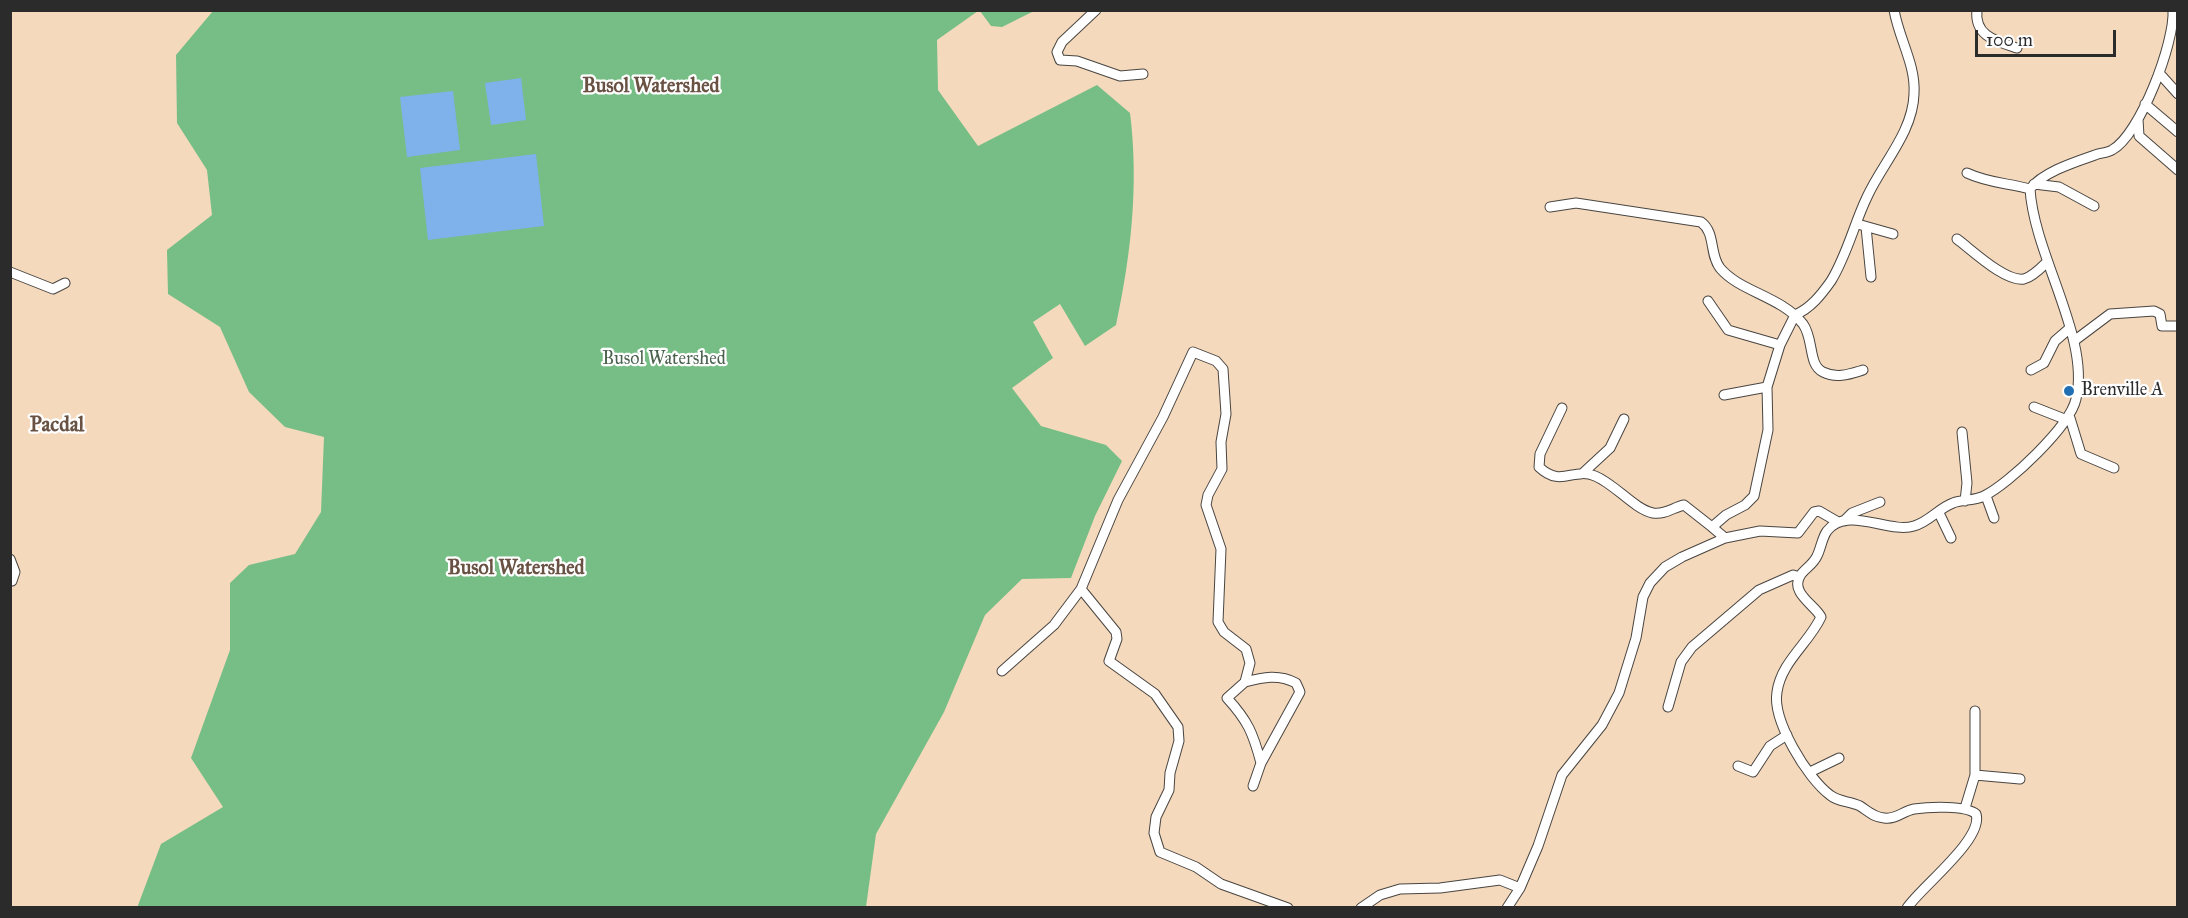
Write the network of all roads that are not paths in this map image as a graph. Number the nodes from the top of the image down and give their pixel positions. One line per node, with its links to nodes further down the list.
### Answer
1 (1096, 10): 7 (street)
2 (1894, 10): 17 (street)
3 (1977, 10): 5 (street)
4 (2173, 10): 6 (street)
5 (2017, 48)
6 (2159, 73): 8 (street); 9 (street)
7 (1143, 74)
8 (2178, 94)
9 (2145, 104): 10 (street); 11 (street)
10 (2138, 116): 12 (street); 14 (street)
11 (2178, 132)
12 (2178, 171)
13 (1967, 173): 14 (street)
14 (2032, 186): 15 (street); 21 (street)
15 (2094, 206)
16 (1550, 207): 26 (street)
17 (1856, 224): 18 (street); 26 (street)
18 (1866, 227): 19 (street); 23 (street)
19 (1893, 234)
20 (1957, 239): 21 (street)
21 (2046, 263): 28 (street)
22 (10, 272): 24 (street)
23 (1871, 277)
24 (65, 282)
25 (1707, 301): 30 (street)
26 (1795, 315): 30 (street); 31 (street)
27 (2178, 326): 29 (street)
28 (2070, 328): 29 (street); 32 (street)
29 (2074, 341): 38 (street)
30 (1780, 345): 33 (street)
31 (1863, 370)
32 (2031, 370)
33 (1767, 387): 34 (street); 48 (street)
34 (1724, 395)
35 (2034, 407): 38 (street)
36 (1562, 408): 41 (street)
37 (1624, 419): 41 (street)
38 (2069, 419): 40 (street); 42 (street)
39 (1962, 432): 43 (street)
40 (2114, 468)
41 (1583, 474): 48 (street)
42 (1986, 496): 43 (street); 46 (street)
43 (1965, 501): 45 (street)
44 (1880, 502): 47 (street)
45 (1939, 513): 47 (street); 50 (street)
46 (1994, 518)
47 (1841, 522): 49 (street); 52 (street)
48 (1712, 527): 49 (street)
49 (1725, 538): 68 (street)
50 (1951, 538)
51 (10, 559): 53 (street)
52 (1799, 577): 57 (street); 59 (street)
53 (12, 581)
54 (1081, 589): 55 (street); 56 (street); 69 (street)
55 (1002, 671)
56 (1245, 682): 61 (street); 61 (street)
57 (1668, 707)
58 (1975, 711): 64 (street)
59 (1787, 735): 62 (street); 63 (street)
60 (1839, 758): 63 (street)
61 (1261, 763): 66 (street)
62 (1738, 766)
63 (1810, 772): 67 (street)
64 (1975, 775): 65 (street); 67 (street)
65 (2020, 779)
66 (1253, 786)
67 (1965, 808): 72 (street)
68 (1520, 888): 70 (street); 71 (street)
69 (1287, 908)
70 (1361, 908)
71 (1507, 908)
72 (1907, 908)

